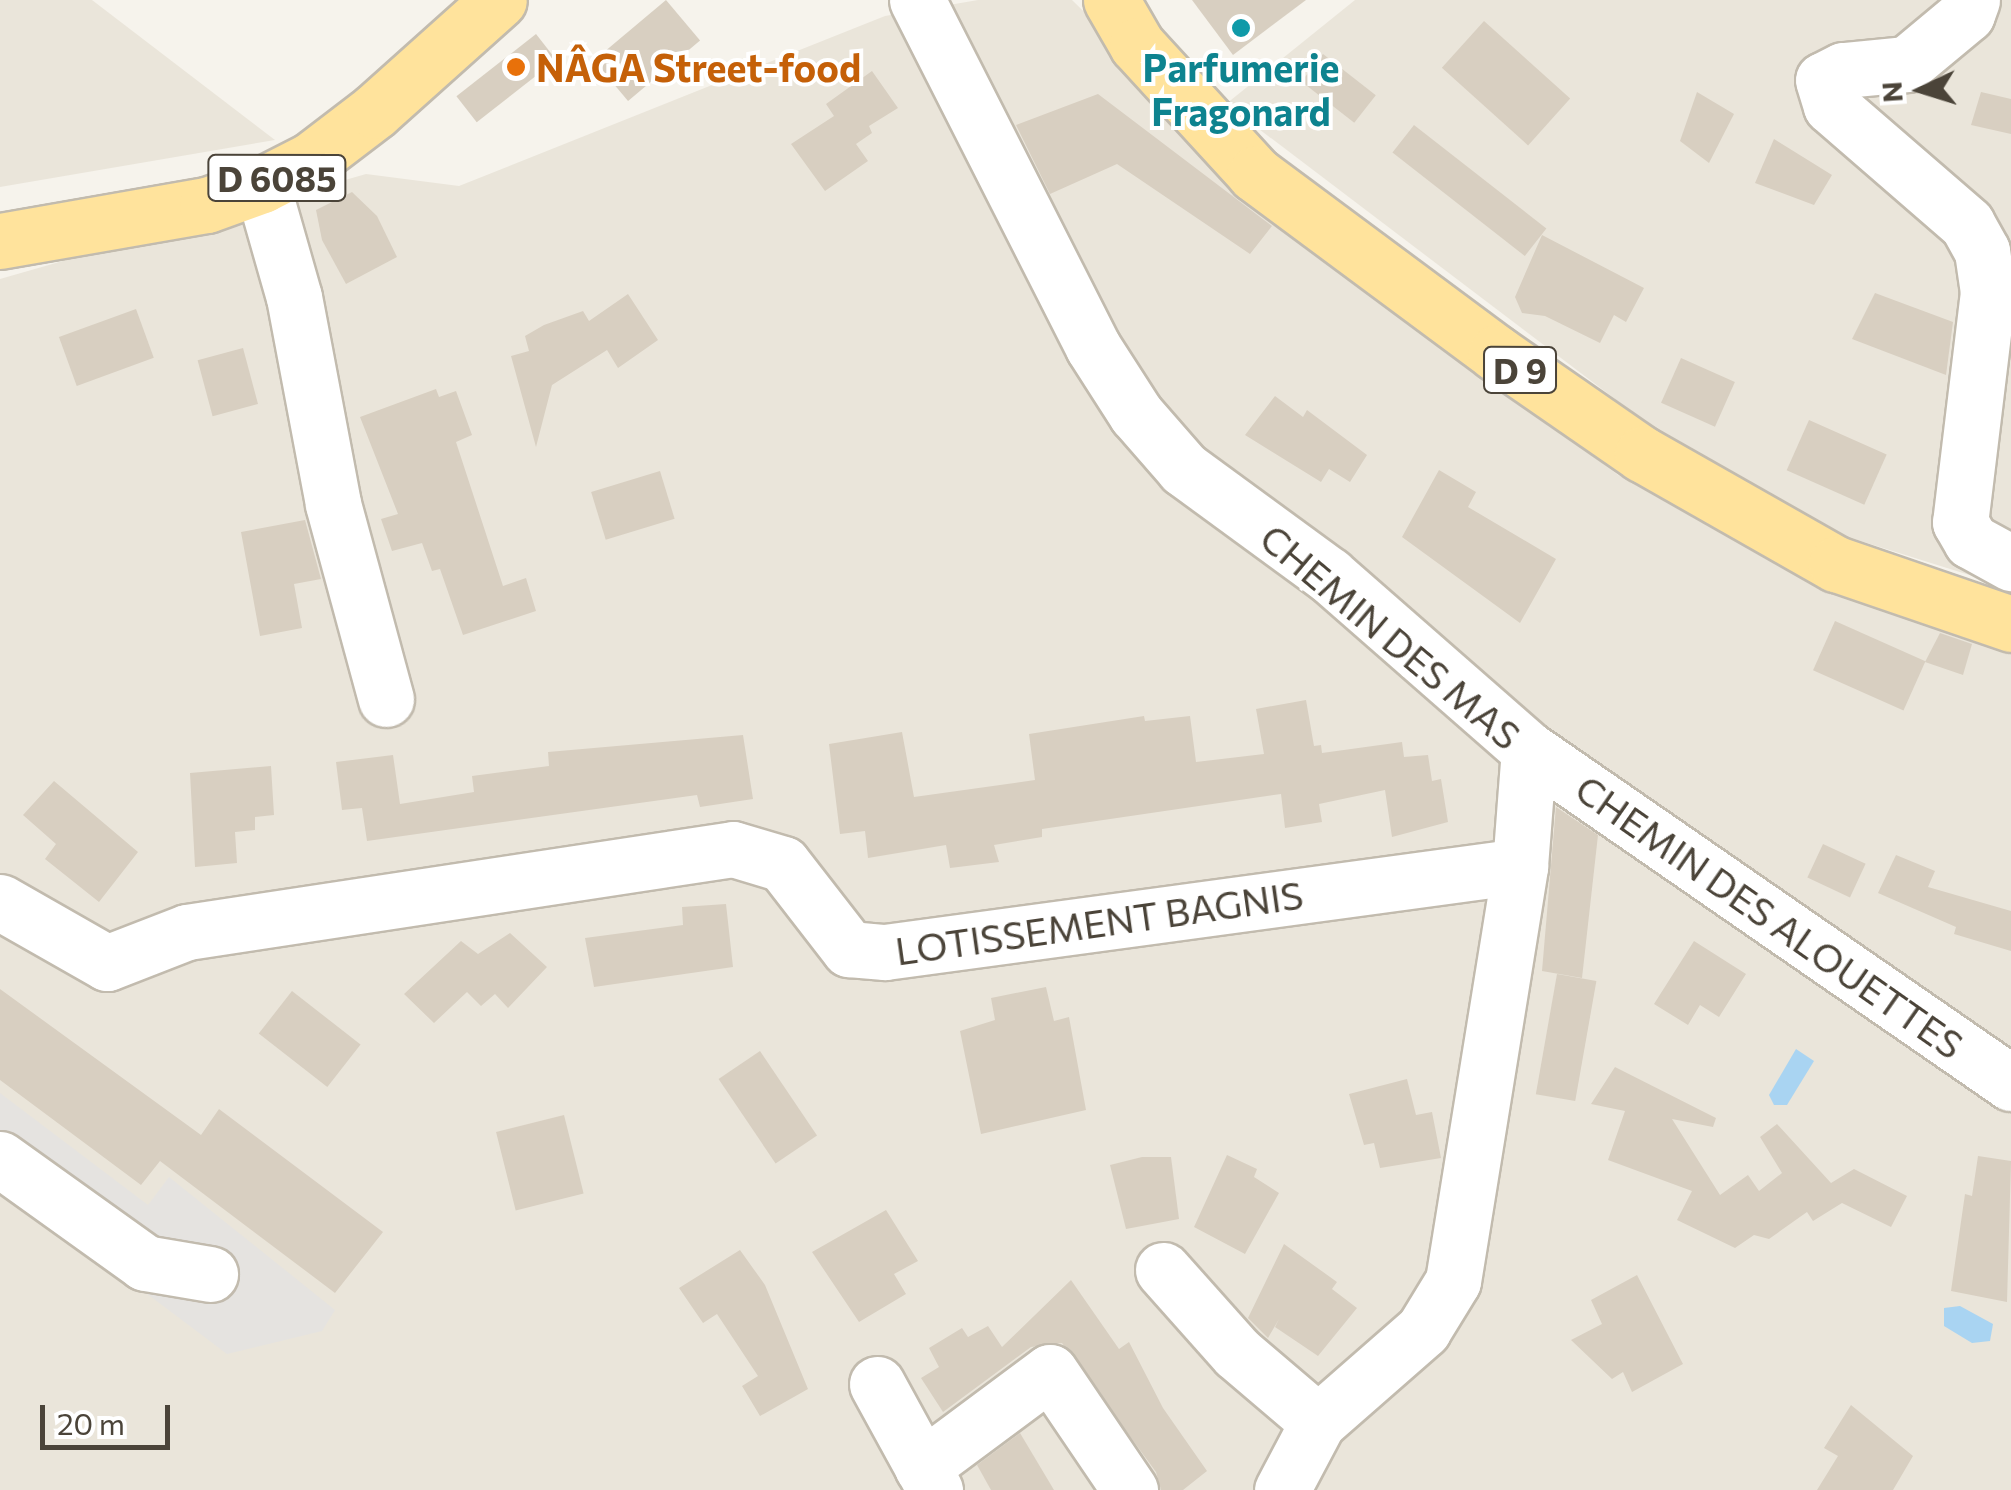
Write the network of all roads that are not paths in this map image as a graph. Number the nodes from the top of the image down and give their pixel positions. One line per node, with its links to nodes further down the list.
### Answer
1 (500, 0): 5 (main road, D 6085)
2 (916, 0): 10 (street, CHEMIN DES MAS)
3 (1111, 0): 8 (main road, D 9)
4 (1972, 0): 7 (street)
5 (262, 185): 6 (main road, D 6085); 9 (street)
6 (0, 241)
7 (2011, 563)
8 (2011, 624)
9 (386, 699)
10 (1529, 750): 11 (street, CHEMIN DES MAS); 13 (street, CHEMIN DES ALOUETTES)
11 (1520, 866): 12 (street, LOTISSEMENT BAGNIS); 18 (street, CHEMIN DES MAS)
12 (0, 902)
13 (2011, 1083)
14 (0, 1159): 16 (street)
15 (1162, 1270): 18 (street)
16 (210, 1274)
17 (877, 1384): 19 (street)
18 (1318, 1422): 21 (street, CHEMIN DES MAS)
19 (928, 1478): 20 (street)
20 (1130, 1490)
21 (1282, 1490)

